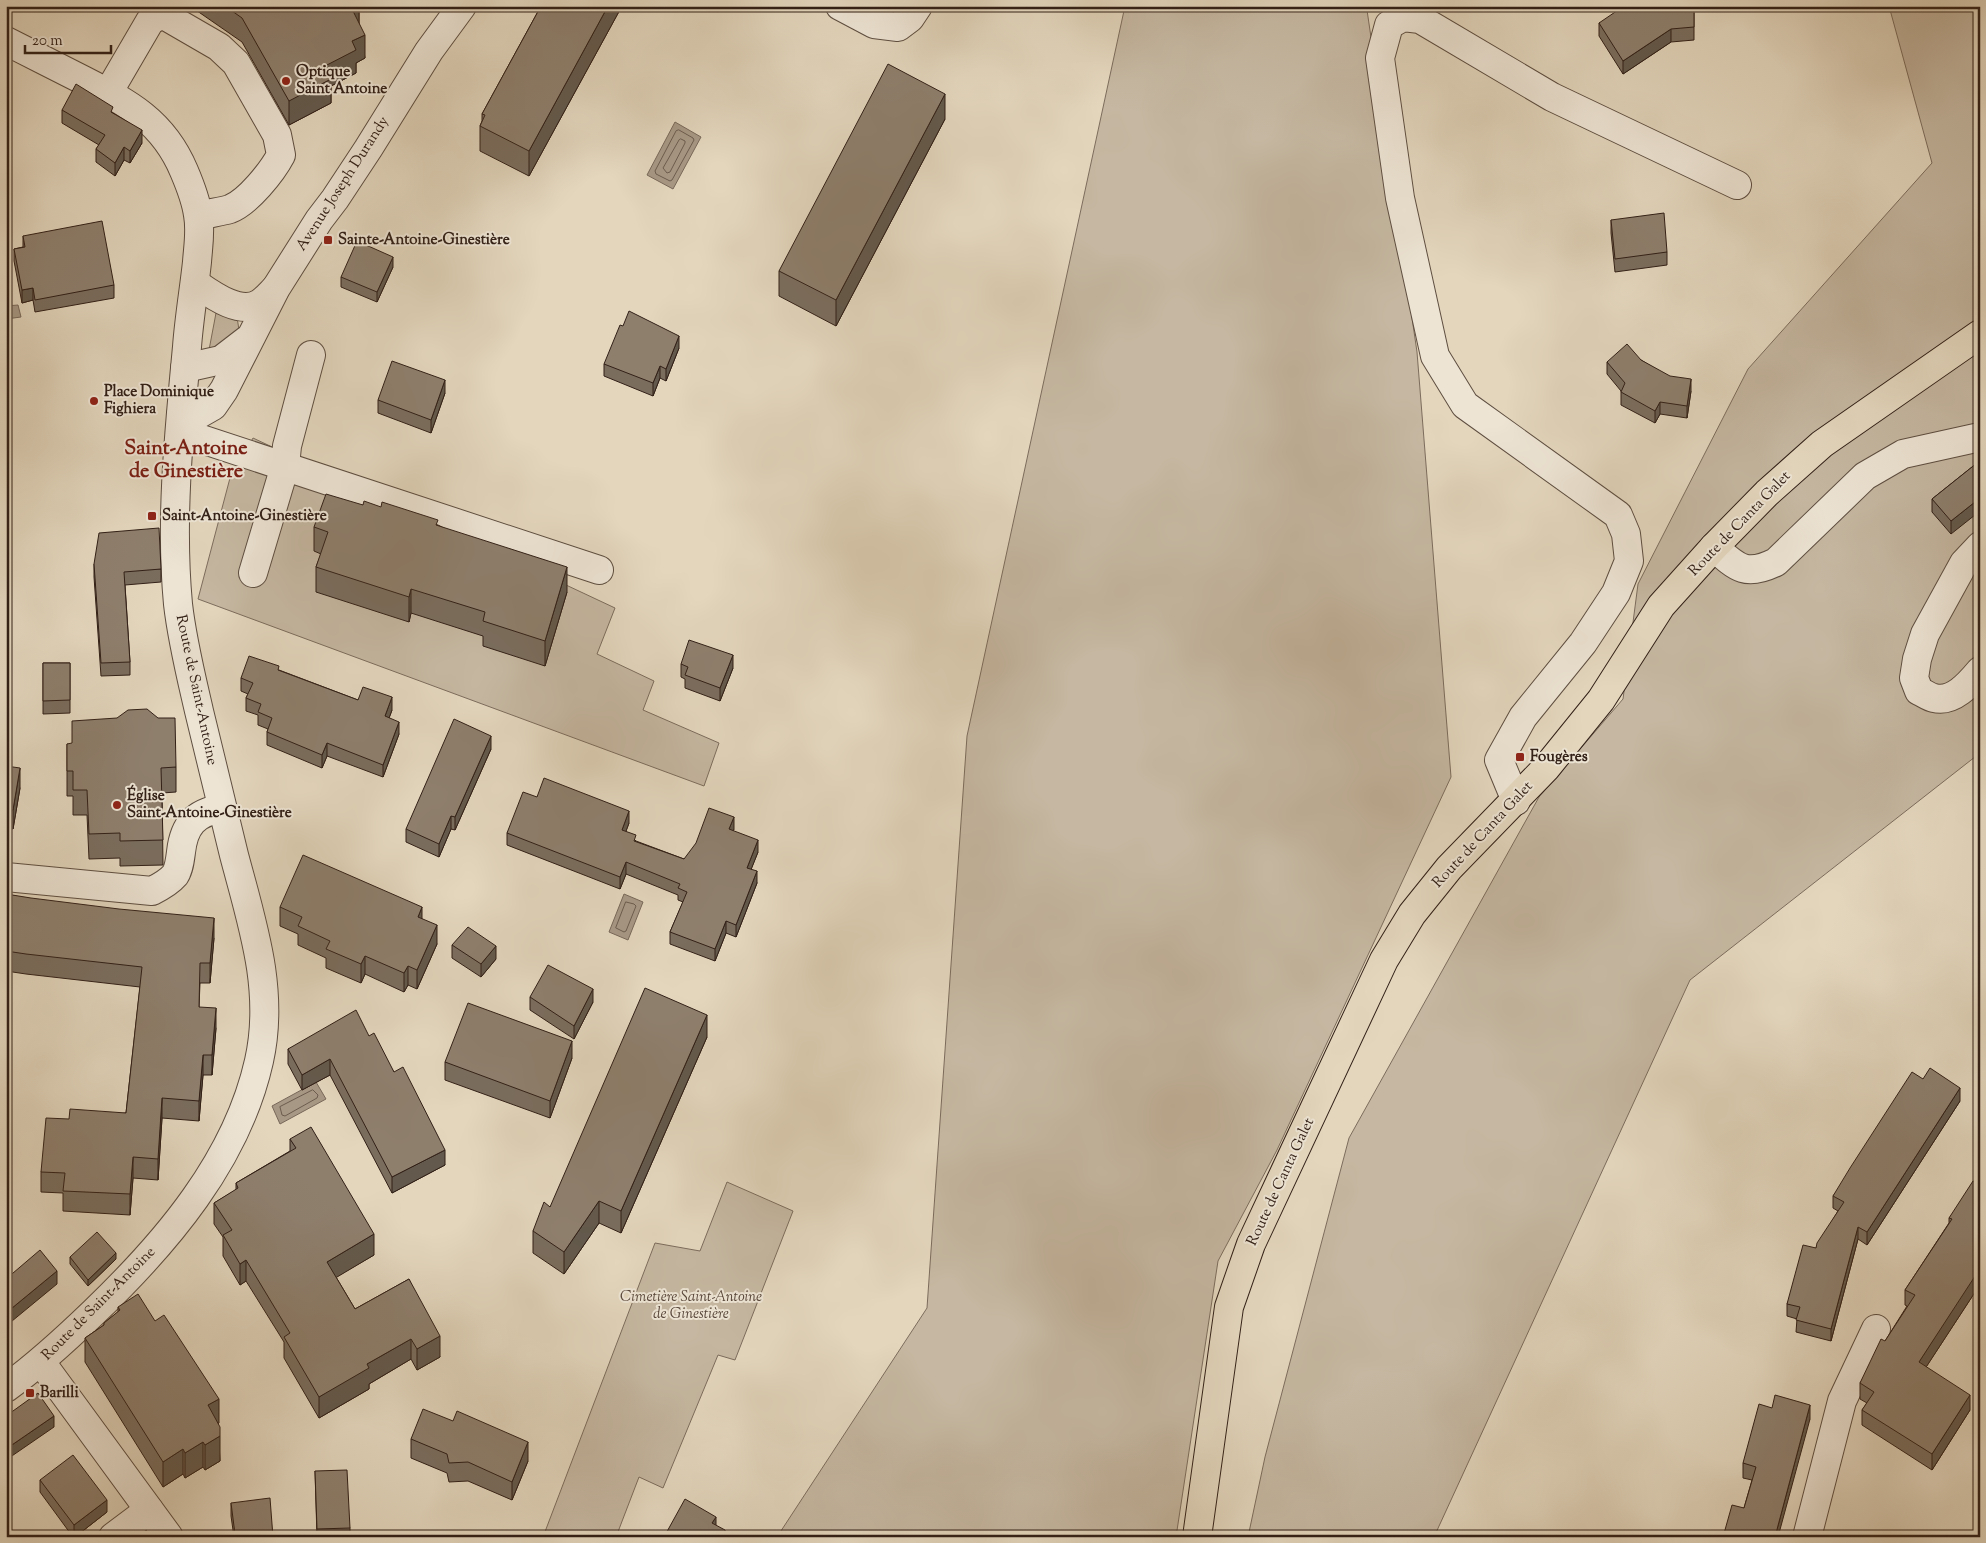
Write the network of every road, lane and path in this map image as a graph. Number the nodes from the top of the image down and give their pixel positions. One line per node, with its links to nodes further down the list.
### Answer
1 (462, 6): 9 (street, Avenue Joseph Durandy)
2 (840, 6): 3 (street)
3 (918, 6)
4 (6, 41): 5 (street, Route de Saint-Antoine)
5 (108, 93): 7 (street, Route de Saint-Antoine); 7 (street)
6 (1737, 185): 22 (street)
7 (198, 216): 8 (street, Route de Saint-Antoine)
8 (194, 283): 9 (street); 13 (street, Route de Saint-Antoine)
9 (276, 288): 11 (street)
10 (1980, 334): 18 (main road, Route de Canta Galet)
11 (251, 338): 13 (street); 14 (street)
12 (311, 355): 16 (street)
13 (185, 368): 14 (street, Route de Saint-Antoine)
14 (181, 423): 16 (street); 23 (street, Route de Saint-Antoine)
15 (1980, 437): 18 (street)
16 (285, 466): 19 (street); 20 (street)
17 (1980, 546): 21 (street)
18 (1714, 547): 22 (main road, Route de Canta Galet)
19 (599, 570)
20 (253, 572)
21 (1980, 671)
22 (1516, 801): 31 (main road, Route de Canta Galet)
23 (222, 808): 24 (street); 26 (street, Route de Saint-Antoine)
24 (6, 876)
25 (1876, 1329): 32 (street)
26 (41, 1362): 27 (street, Route de Saint-Antoine); 28 (street)
27 (6, 1388)
28 (149, 1510): 29 (street); 30 (street)
29 (114, 1537)
30 (169, 1537)
31 (1197, 1537)
32 (1807, 1537)

